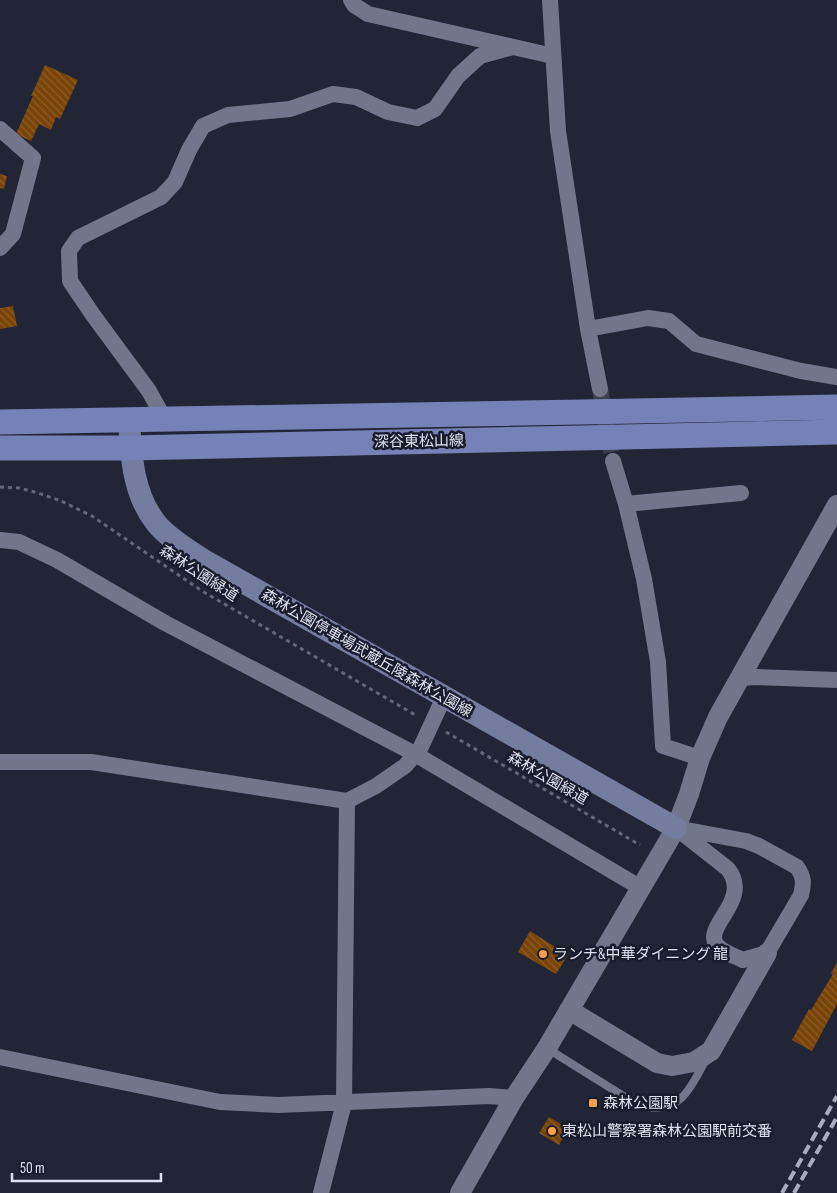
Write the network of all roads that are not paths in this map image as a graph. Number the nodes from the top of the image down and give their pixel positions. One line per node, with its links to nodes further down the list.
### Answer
1 (351, 0): 3 (street)
2 (550, 0): 4 (street)
3 (513, 47): 4 (street); 12 (street)
4 (553, 56): 7 (street)
5 (0, 129): 6 (street)
6 (0, 248)
7 (588, 329): 8 (street); 9 (street)
8 (837, 377)
9 (600, 388)
10 (837, 407): 12 (main road, 深谷東松山線)
11 (129, 420): 12 (main road, 深谷東松山線); 13 (main road, 深谷東松山線); 16 (main road, 森林公園停車場武蔵丘陵森林公園線)
12 (165, 420)
13 (0, 422)
14 (837, 432): 16 (main road, 深谷東松山線)
15 (0, 448): 16 (main road, 深谷東松山線)
16 (130, 448): 24 (main road, 森林公園停車場武蔵丘陵森林公園線)
17 (613, 460): 19 (street)
18 (741, 493): 19 (street)
19 (626, 504): 26 (street)
20 (837, 505): 22 (street)
21 (0, 540): 25 (street)
22 (740, 678): 23 (street); 26 (street)
23 (837, 680)
24 (444, 697): 25 (street); 29 (main road, 森林公園停車場武蔵丘陵森林公園線)
25 (415, 754): 28 (street); 30 (street)
26 (700, 758): 29 (street)
27 (0, 762): 28 (street)
28 (347, 801): 39 (street)
29 (676, 828): 30 (street); 31 (street); 32 (street)
30 (641, 888): 34 (street)
31 (767, 953): 32 (street); 33 (street)
32 (743, 960): 33 (street)
33 (750, 984): 36 (street)
34 (569, 1010): 35 (street); 36 (street)
35 (547, 1048): 36 (lane); 38 (street)
36 (711, 1051)
37 (1, 1057): 39 (street)
38 (514, 1098): 39 (street); 41 (street)
39 (344, 1102): 40 (street)
40 (321, 1193)
41 (460, 1193)

